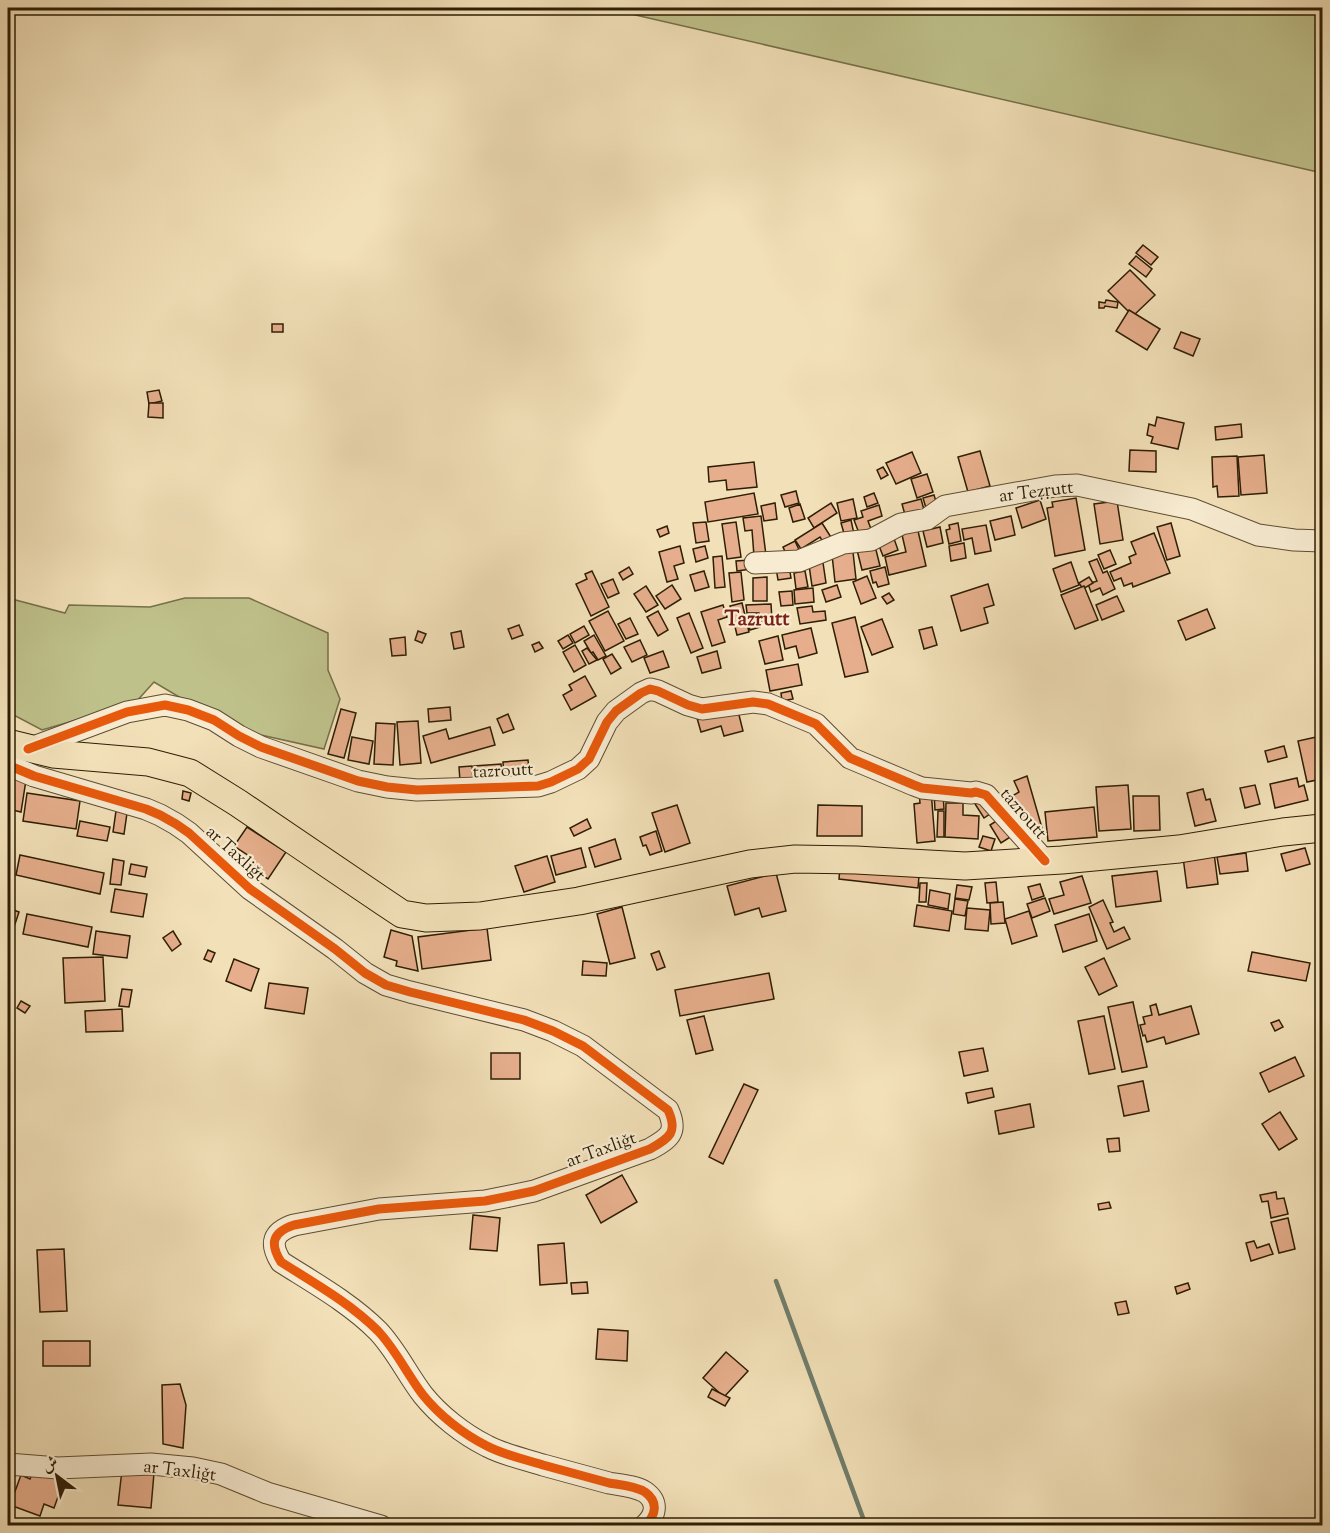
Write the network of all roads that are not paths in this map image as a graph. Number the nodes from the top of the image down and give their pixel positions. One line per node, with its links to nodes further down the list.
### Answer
1 (1323, 541): 2 (street, ar Teẓṛutt)
2 (755, 563)
3 (14, 752): 5 (main road); 5 (street, tazroutt); 8 (street, ar Taxliǧt)
4 (1323, 828): 5 (main road)
5 (1045, 861)
6 (8, 1464): 7 (street, ar Taxliǧt)
7 (381, 1526)
8 (644, 1526)

